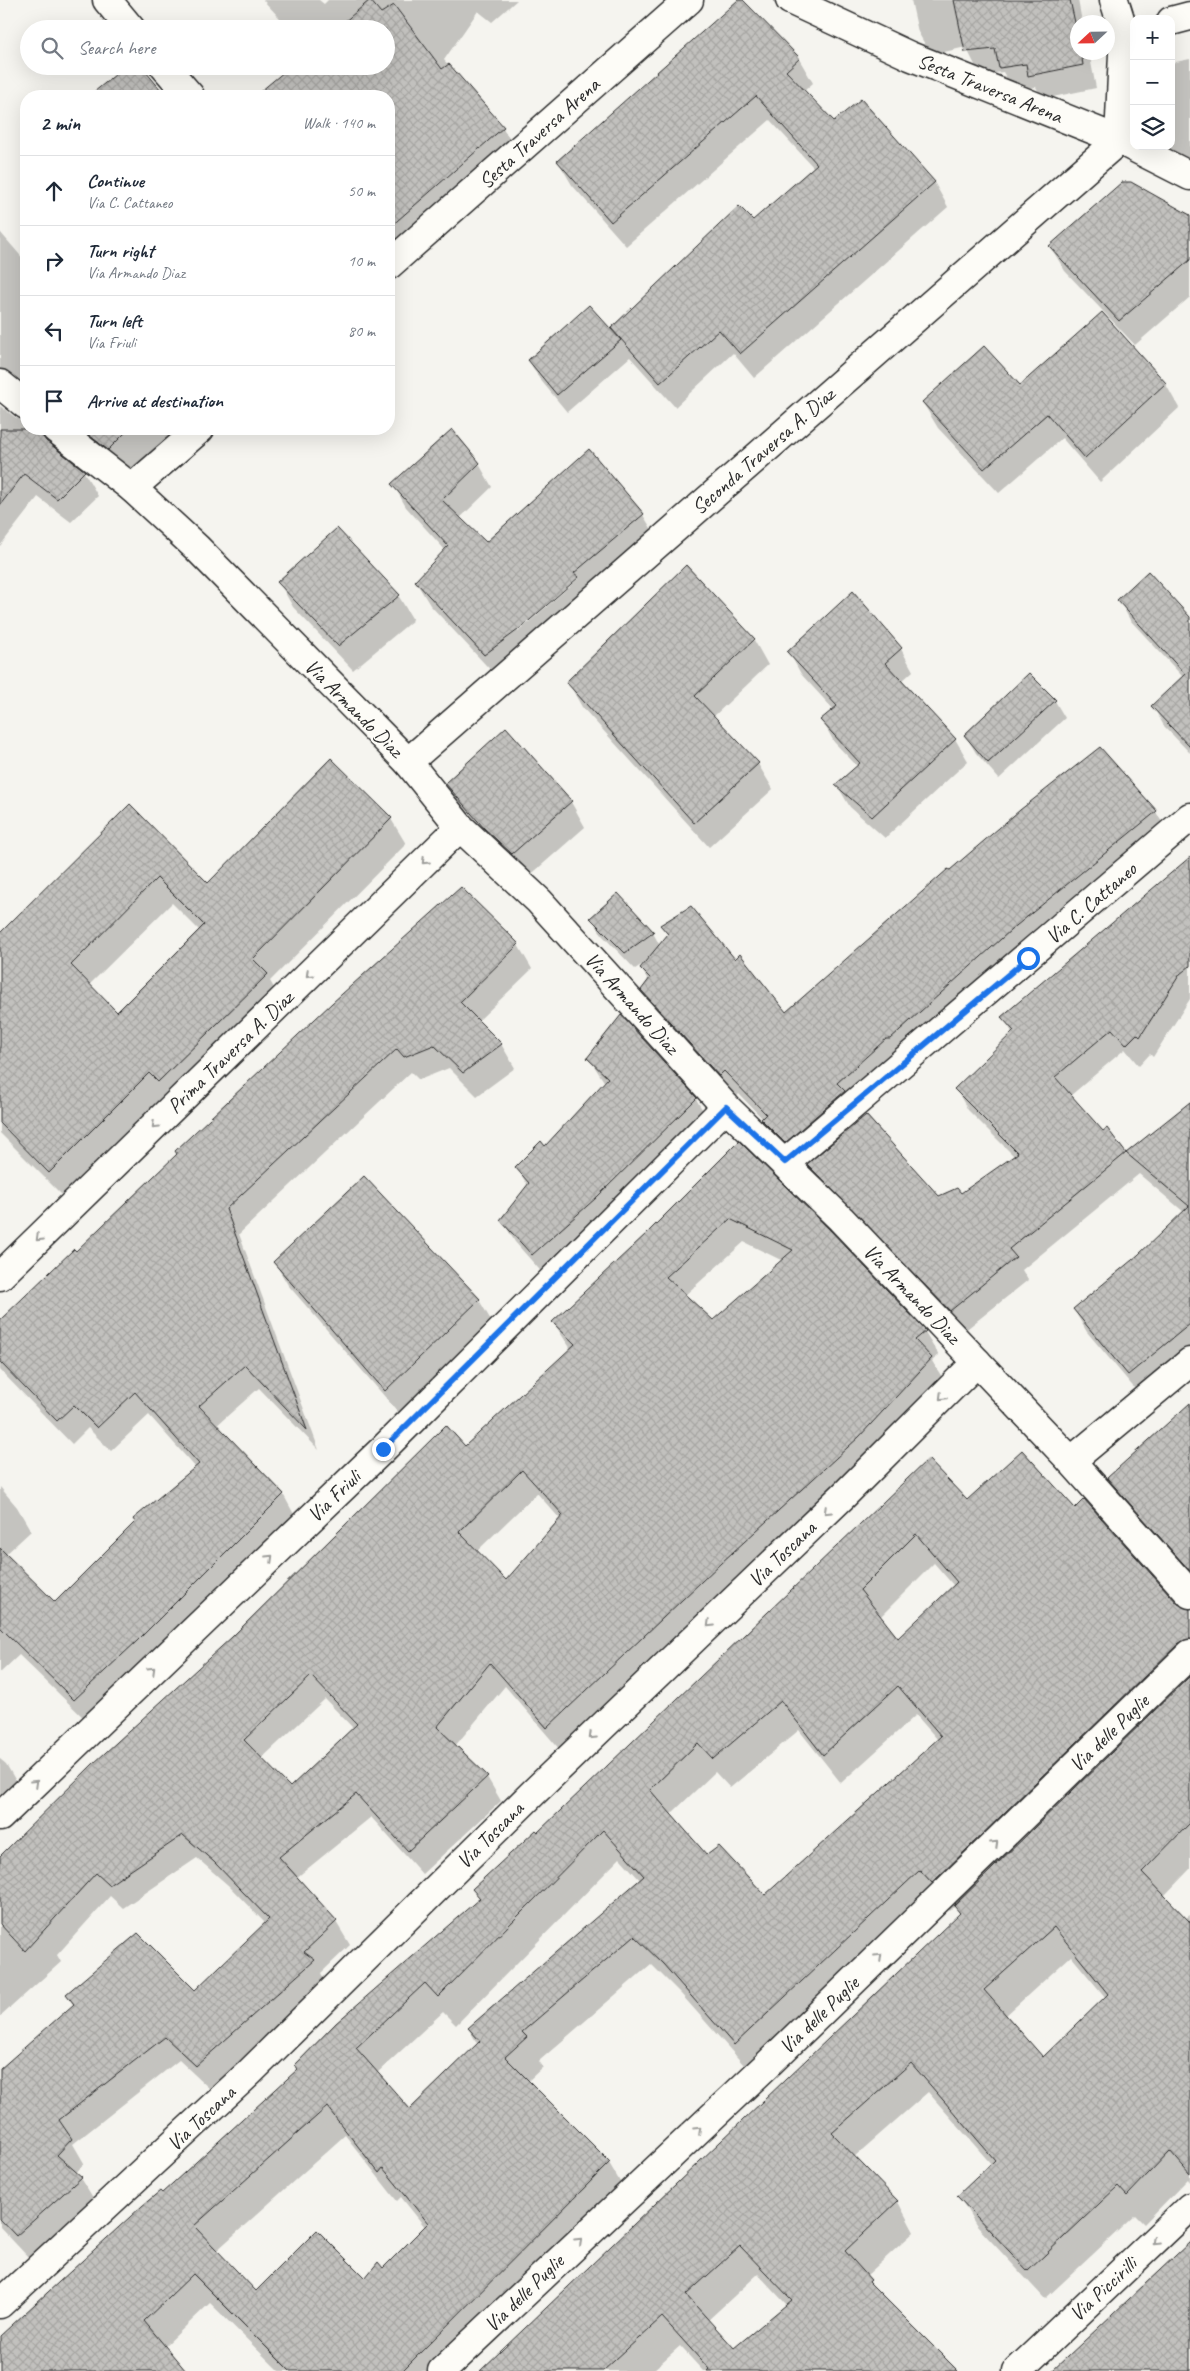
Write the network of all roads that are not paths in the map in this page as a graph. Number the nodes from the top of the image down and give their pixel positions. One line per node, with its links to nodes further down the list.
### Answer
1 (106, 0): 6 (street)
2 (689, 0): 13 (street, Sesta Traversa Arena)
3 (790, 0): 11 (street, Sesta Traversa Arena)
4 (1114, 0): 8 (street)
5 (1190, 16): 7 (street)
6 (124, 20)
7 (1175, 20)
8 (1129, 31): 11 (street)
9 (172, 75): 10 (street)
10 (185, 90)
11 (1119, 140): 12 (street, Sesta Traversa Arena); 19 (street, Seconda Traversa A. Diaz)
12 (1190, 176)
13 (395, 260)
14 (0, 384): 15 (street)
15 (20, 400)
16 (64, 435): 18 (street, Via Armando Diaz)
17 (193, 435): 18 (street)
18 (132, 488): 19 (street, Via Armando Diaz)
19 (408, 762): 21 (street, Via Armando Diaz)
20 (1190, 818): 23 (street, Via C. Cattaneo)
21 (460, 827): 22 (street, Via Armando Diaz); 24 (street, Prima Traversa A. Diaz, one-way to 24)
22 (726, 1107): 23 (street, Via Armando Diaz); 30 (street, Via Friuli, one-way to 22)
23 (785, 1162): 25 (street, Via Armando Diaz)
24 (0, 1276)
25 (977, 1362): 27 (street, Via Armando Diaz); 32 (street, Via Toscana, one-way to 32)
26 (1190, 1362): 27 (street)
27 (1071, 1461): 28 (street, Via Armando Diaz)
28 (1190, 1594)
29 (1190, 1654): 33 (street, Via delle Puglie, one-way to 29)
30 (0, 1817)
31 (1190, 2207): 34 (street, Via Piccirilli, one-way to 34)
32 (0, 2304)
33 (442, 2371)
34 (1017, 2371)

